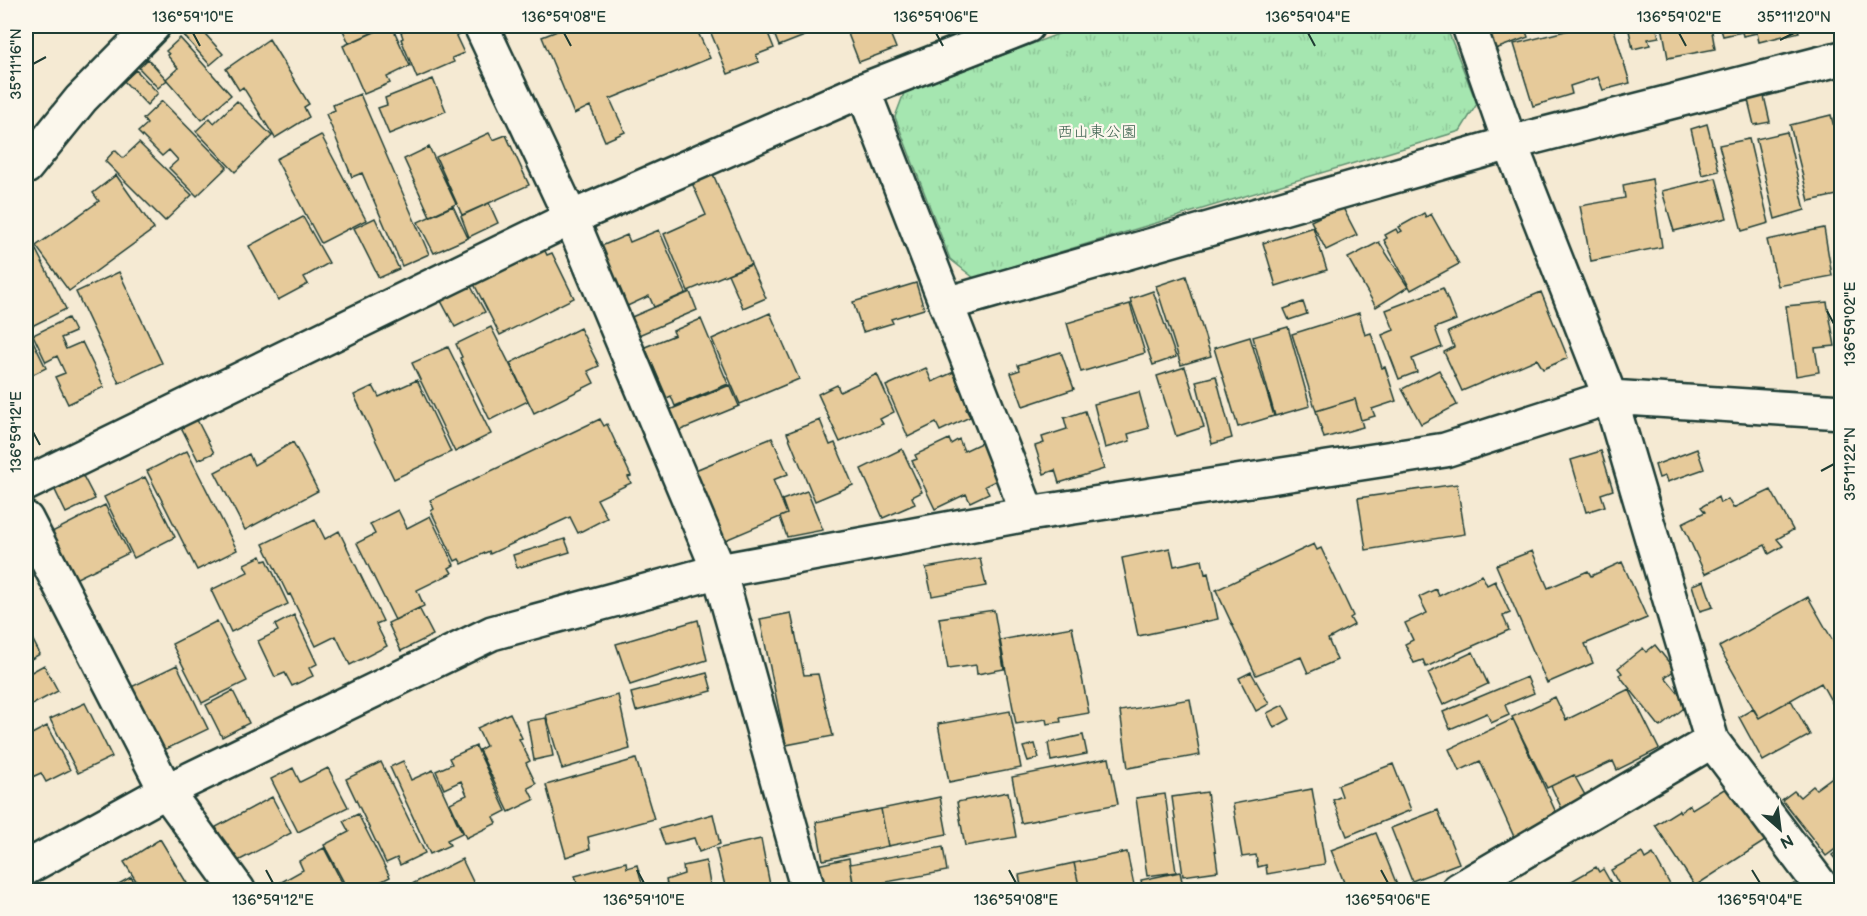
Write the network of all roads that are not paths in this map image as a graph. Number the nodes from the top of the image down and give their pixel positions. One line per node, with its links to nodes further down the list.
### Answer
1 (153, 26): 8 (street)
2 (481, 26): 9 (street)
3 (1027, 26): 6 (street)
4 (1468, 26): 7 (street)
5 (1842, 58): 7 (street)
6 (863, 90): 9 (street); 10 (street)
7 (1510, 143): 10 (street); 11 (street)
8 (26, 167)
9 (571, 218): 13 (street); 16 (street)
10 (946, 304): 14 (street)
11 (1610, 397): 12 (street); 14 (street); 17 (street)
12 (1842, 412)
13 (26, 484)
14 (1028, 514): 16 (street)
15 (26, 519): 18 (street)
16 (719, 571): 18 (street); 21 (street)
17 (1712, 741): 22 (street); 23 (street)
18 (166, 791): 19 (street); 20 (street)
19 (26, 868)
20 (238, 891)
21 (808, 891)
22 (1458, 891)
23 (1824, 891)

